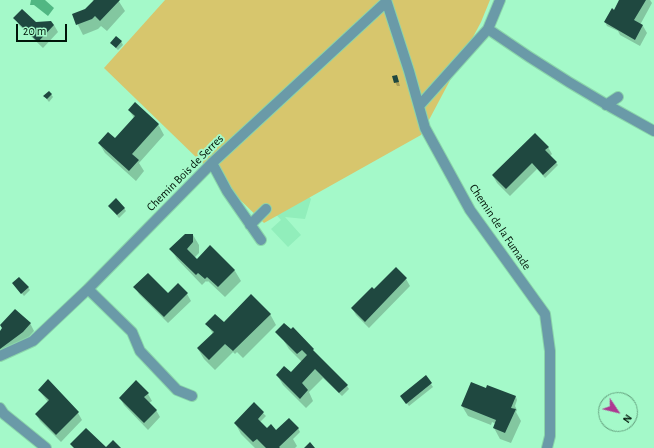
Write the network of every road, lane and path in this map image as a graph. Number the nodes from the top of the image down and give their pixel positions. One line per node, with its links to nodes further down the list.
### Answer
1 (500, 0): 3 (street)
2 (386, 1): 6 (street, Chemin de la Fumade); 8 (street, Chemin Bois de Serres)
3 (488, 29): 5 (street); 6 (street)
4 (618, 97): 5 (street)
5 (606, 105): 7 (street)
6 (419, 106): 17 (street, Chemin de la Fumade)
7 (654, 131)
8 (212, 163): 10 (street); 12 (street, Chemin Bois de Serres)
9 (266, 209): 10 (street)
10 (250, 225): 11 (street)
11 (261, 240)
12 (88, 289): 13 (street, Chemin Bois de Serres); 14 (street)
13 (0, 356)
14 (192, 396)
15 (0, 408): 16 (street)
16 (46, 448)
17 (547, 448)

